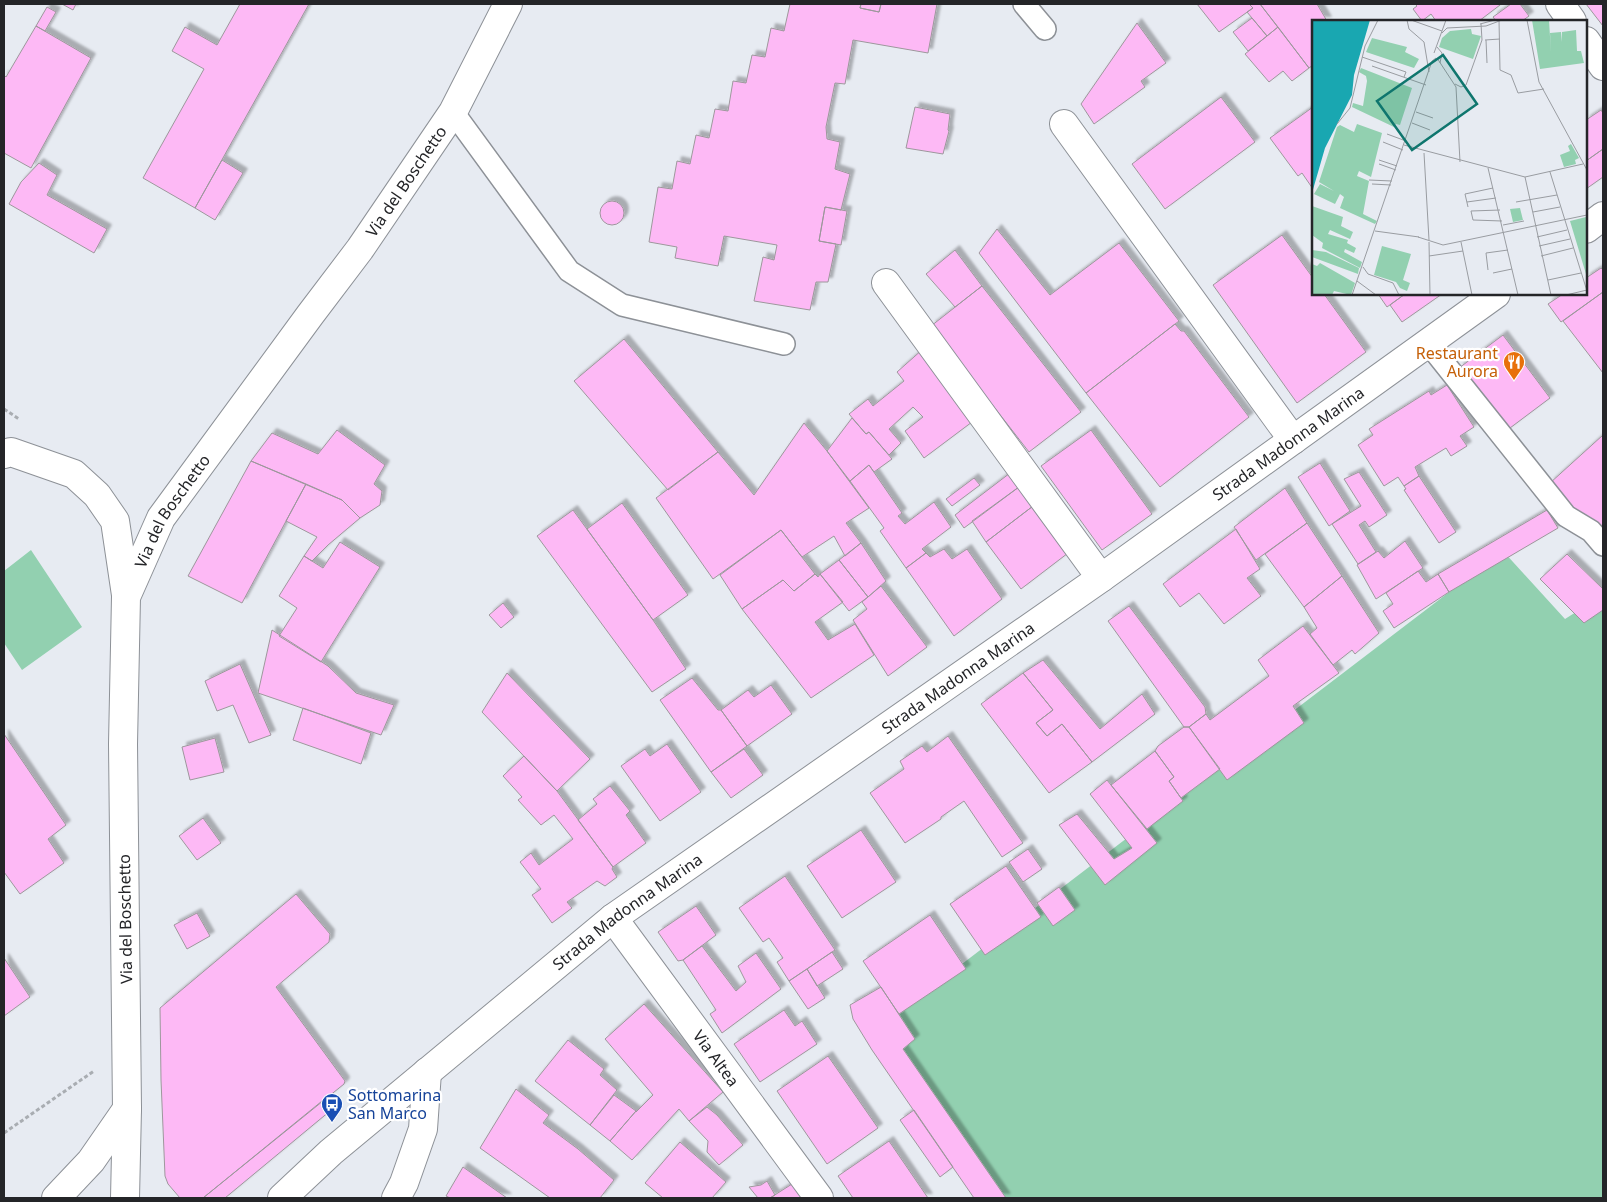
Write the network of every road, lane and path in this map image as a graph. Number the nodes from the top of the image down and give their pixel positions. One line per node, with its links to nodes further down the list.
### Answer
1 (508, 4): 8 (street, Via del Boschetto)
2 (1024, 4): 5 (lane)
3 (1560, 4): 4 (street)
4 (1571, 20)
5 (1045, 29)
6 (1587, 42): 7 (street)
7 (1603, 66)
8 (453, 112): 13 (lane); 18 (street, Via del Boschetto)
9 (1064, 124): 14 (street)
10 (886, 284): 17 (street)
11 (1495, 295): 12 (street, Strada Madonna Marina)
12 (1428, 342): 14 (street, Strada Madonna Marina); 16 (lane)
13 (784, 344)
14 (1293, 440): 17 (street, Strada Madonna Marina)
15 (4, 454): 18 (street)
16 (1603, 544)
17 (1101, 578): 19 (street, Strada Madonna Marina)
18 (126, 596): 21 (street, Via del Boschetto)
19 (613, 918): 20 (street, Strada Madonna Marina); 26 (street, Via Altea)
20 (427, 1072): 24 (street, Strada Madonna Marina); 25 (street)
21 (128, 1109): 22 (street); 23 (street, Via del Boschetto)
22 (56, 1198)
23 (125, 1198)
24 (282, 1198)
25 (396, 1198)
26 (819, 1198)

